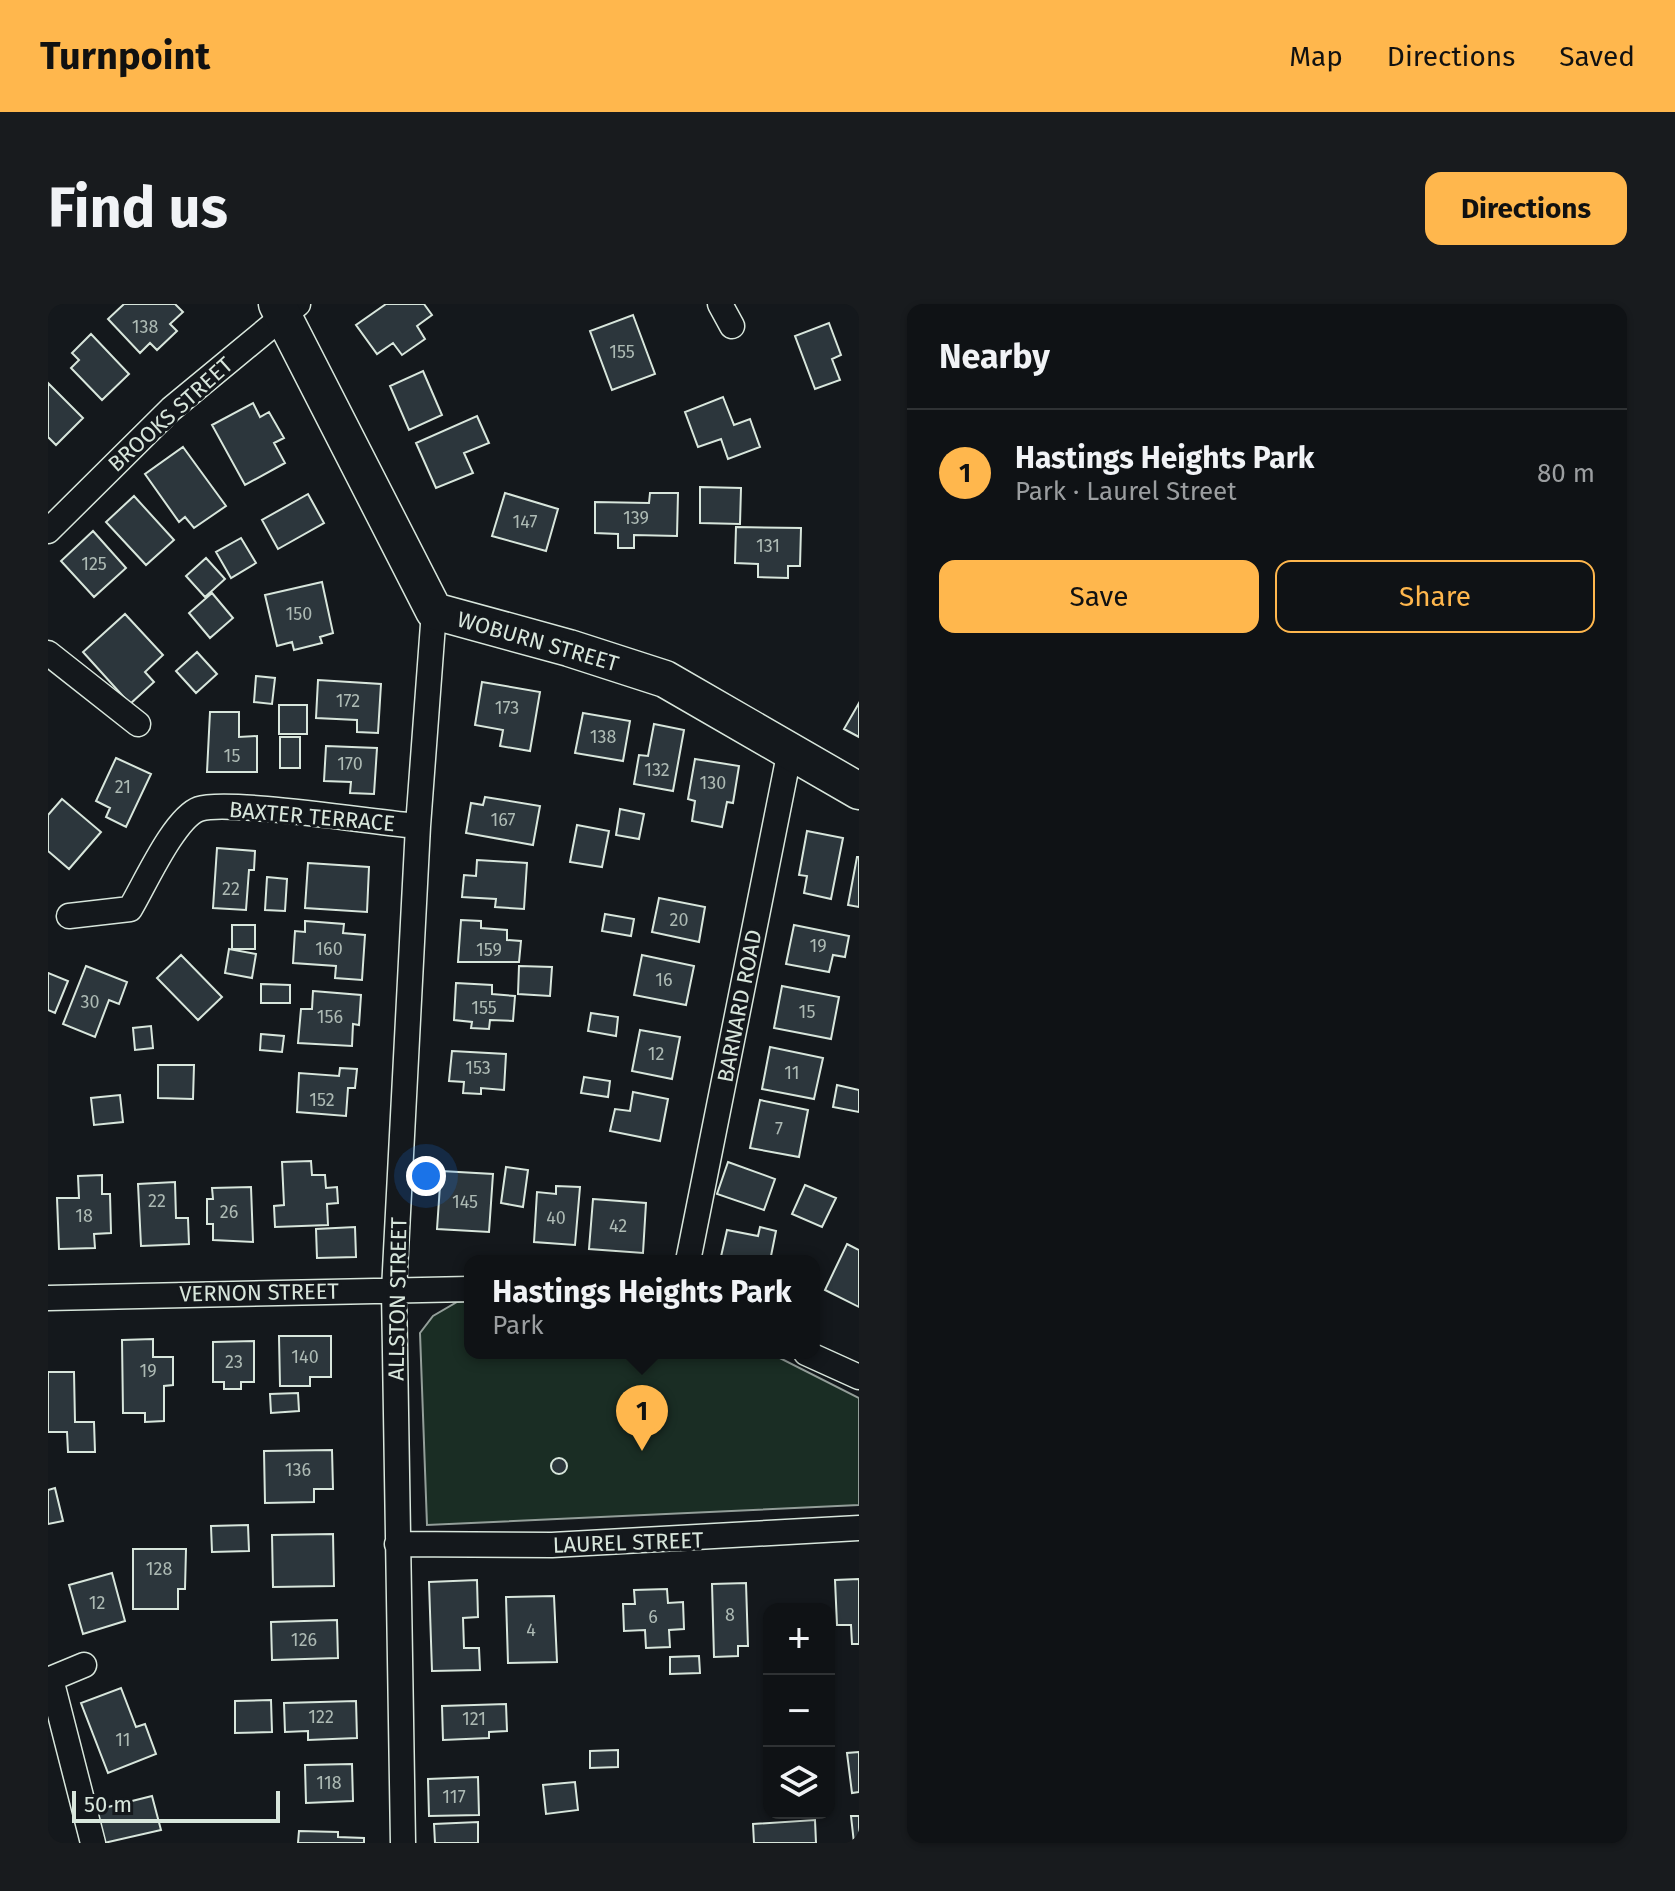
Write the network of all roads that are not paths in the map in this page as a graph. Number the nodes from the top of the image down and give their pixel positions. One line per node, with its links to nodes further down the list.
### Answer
1 (720, 304): 3 (street)
2 (286, 308): 4 (street, BROOKS STREET); 5 (street, WOBURN STREET)
3 (732, 326)
4 (48, 531)
5 (434, 611): 8 (street, WOBURN STREET); 10 (street, ALLSTON STREET)
6 (48, 653): 7 (street)
7 (138, 724)
8 (790, 750): 9 (street, WOBURN STREET); 12 (street, BARNARD ROAD)
9 (859, 791)
10 (418, 826): 11 (street, BAXTER TERRACE); 14 (street, ALLSTON STREET)
11 (69, 916)
12 (689, 1255)
13 (464, 1289): 14 (street, VERNON STREET)
14 (394, 1290): 15 (street, VERNON STREET); 19 (street, ALLSTON STREET)
15 (48, 1298)
16 (819, 1359): 17 (street)
17 (859, 1377)
18 (859, 1528): 19 (street, LAUREL STREET)
19 (397, 1544): 23 (street, ALLSTON STREET)
20 (84, 1665): 21 (street)
21 (50, 1679): 22 (street)
22 (93, 1843)
23 (403, 1843)

